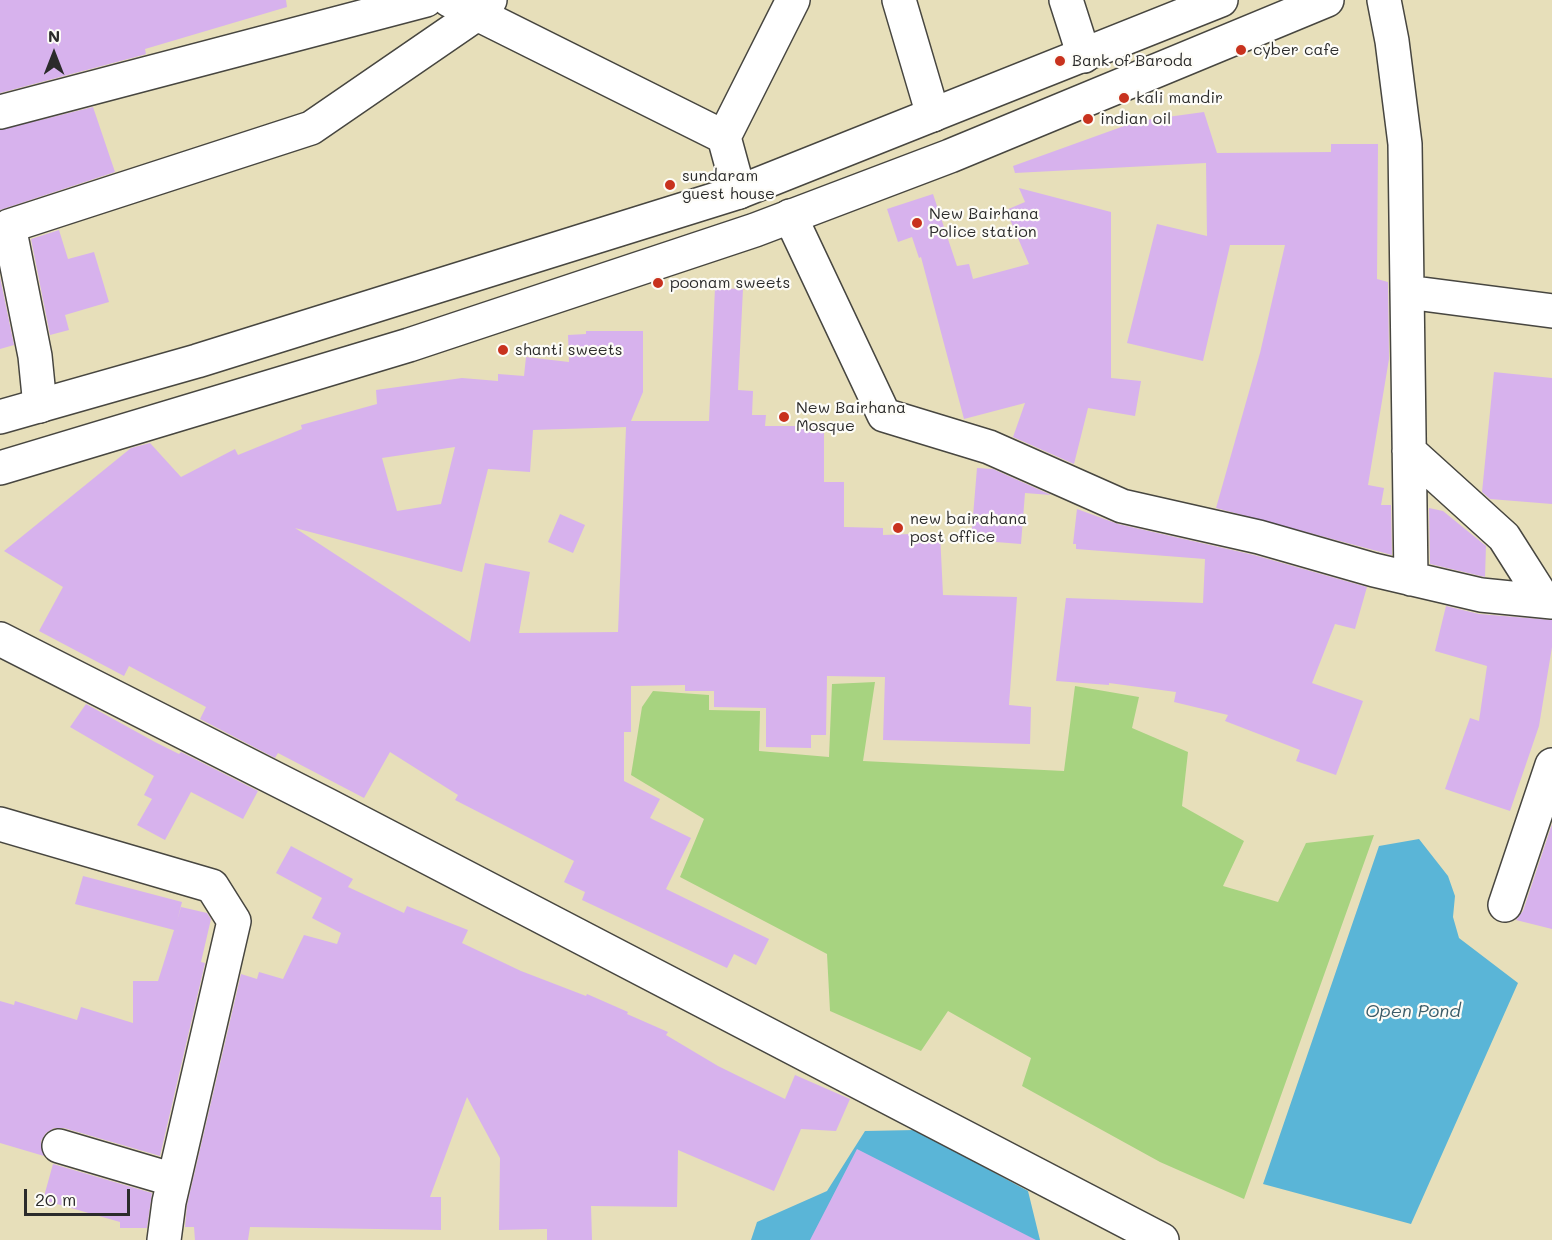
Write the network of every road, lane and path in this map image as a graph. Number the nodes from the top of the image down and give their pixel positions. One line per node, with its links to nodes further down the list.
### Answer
1 (426, 0): 10 (street)
2 (793, 0): 12 (street)
3 (899, 0): 11 (street)
4 (1066, 0): 9 (street)
5 (1221, 0): 9 (street)
6 (1327, 0): 14 (street)
7 (1384, 0): 15 (street)
8 (472, 5): 12 (street); 17 (street)
9 (1084, 56): 11 (street)
10 (0, 112)
11 (933, 114): 13 (street)
12 (724, 137): 13 (street)
13 (739, 192): 17 (street)
14 (790, 216): 20 (street); 21 (street)
15 (1407, 292): 16 (street); 19 (street)
16 (1552, 311)
17 (40, 406): 18 (street)
18 (0, 417)
19 (1409, 451): 21 (street); 22 (street)
20 (0, 468)
21 (1411, 579): 22 (street)
22 (1548, 601)
23 (0, 639): 31 (street)
24 (1552, 765): 26 (street)
25 (0, 824): 28 (street)
26 (1505, 905)
27 (59, 1146): 28 (street)
28 (172, 1191): 29 (street); 30 (street)
29 (164, 1240)
30 (176, 1240)
31 (1162, 1240)

